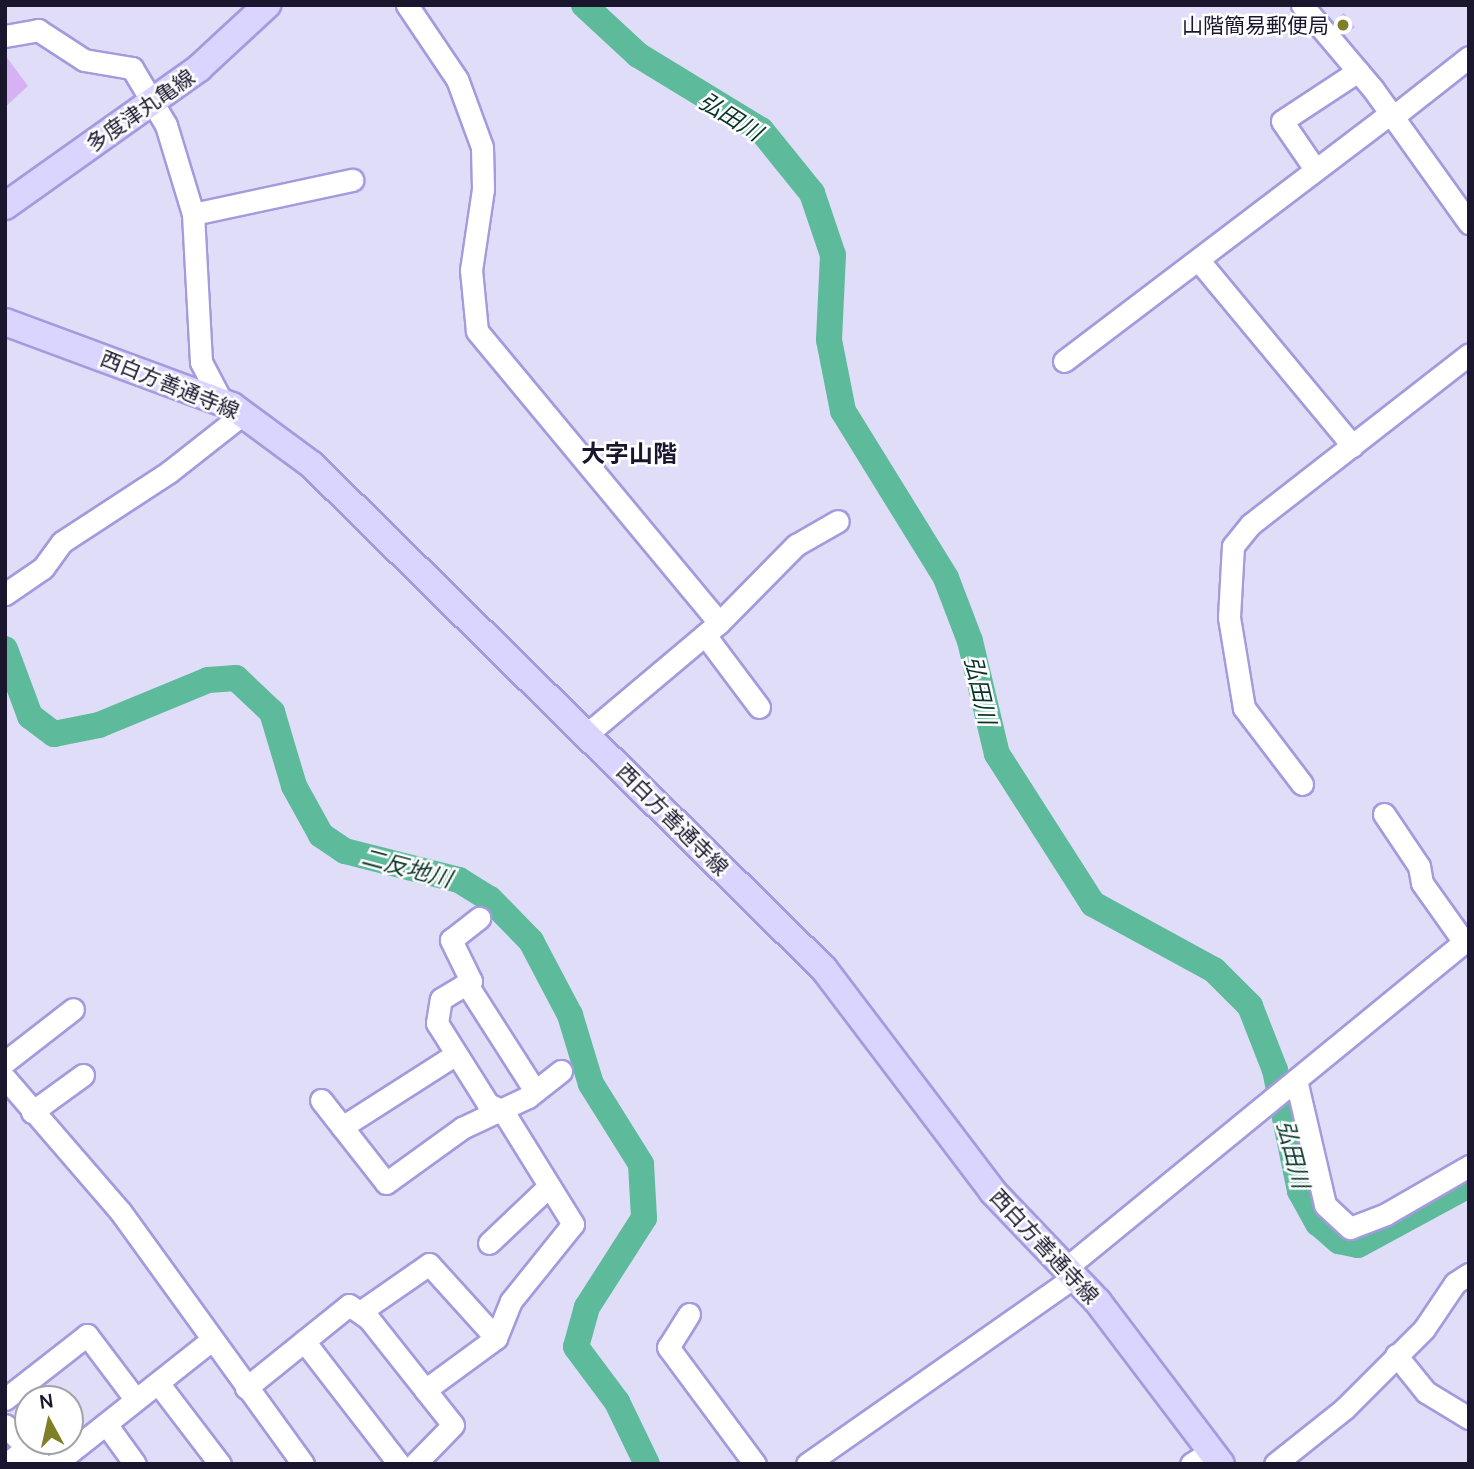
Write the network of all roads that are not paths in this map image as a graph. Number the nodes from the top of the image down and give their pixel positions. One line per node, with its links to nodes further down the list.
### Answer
1 (267, 5): 7 (main road, 多度津丸亀線)
2 (407, 5): 22 (street)
3 (1302, 5): 6 (street)
4 (5, 36): 7 (street)
5 (1469, 57): 8 (street)
6 (1358, 71): 8 (street); 9 (street)
7 (150, 100): 11 (main road, 多度津丸亀線); 12 (street)
8 (1392, 114): 9 (street); 13 (street)
9 (1315, 169): 14 (street)
10 (352, 180): 12 (street)
11 (5, 206)
12 (193, 214): 18 (street)
13 (1469, 223)
14 (1200, 262): 17 (street); 19 (street)
15 (5, 322): 18 (main road, 西白方善通寺線)
16 (1469, 354): 19 (street)
17 (1064, 361)
18 (233, 407): 21 (street); 24 (main road, 西白方善通寺線)
19 (1353, 446): 25 (street)
20 (838, 520): 22 (street)
21 (6, 593)
22 (712, 629): 23 (street); 24 (street)
23 (760, 707)
24 (587, 734): 45 (main road, 西白方善通寺線)
25 (1302, 784)
26 (1384, 814): 28 (street)
27 (479, 918): 29 (street)
28 (1466, 940): 36 (street)
29 (466, 984): 31 (street); 37 (street)
30 (74, 1009): 32 (street)
31 (456, 1054): 39 (street); 41 (street)
32 (5, 1062)
33 (561, 1071): 37 (street)
34 (83, 1075): 40 (street)
35 (5, 1078): 40 (street)
36 (1295, 1081): 42 (street); 45 (street)
37 (535, 1090): 39 (street)
38 (321, 1100): 41 (street)
39 (503, 1111): 41 (street); 43 (street)
40 (32, 1112): 50 (street)
41 (342, 1127)
42 (1469, 1166)
43 (549, 1186): 44 (street); 49 (street)
44 (489, 1243)
45 (1070, 1272): 60 (main road, 西白方善通寺線); 68 (street)
46 (1469, 1275): 52 (street)
47 (360, 1312): 49 (street); 51 (street); 55 (street)
48 (689, 1314): 67 (street)
49 (496, 1338): 55 (street)
50 (210, 1341): 53 (street); 54 (street)
51 (304, 1341): 54 (street); 65 (street)
52 (1396, 1355): 58 (street); 69 (street)
53 (158, 1382): 57 (street); 63 (street)
54 (246, 1388): 64 (street)
55 (425, 1390): 66 (street)
56 (5, 1399): 57 (street)
57 (136, 1400): 59 (street)
58 (1469, 1418)
59 (106, 1424): 61 (street); 62 (street)
60 (1208, 1460)
61 (55, 1464)
62 (135, 1464)
63 (220, 1464)
64 (303, 1464)
65 (399, 1464)
66 (415, 1464)
67 (755, 1464)
68 (807, 1464)
69 (1275, 1464)

